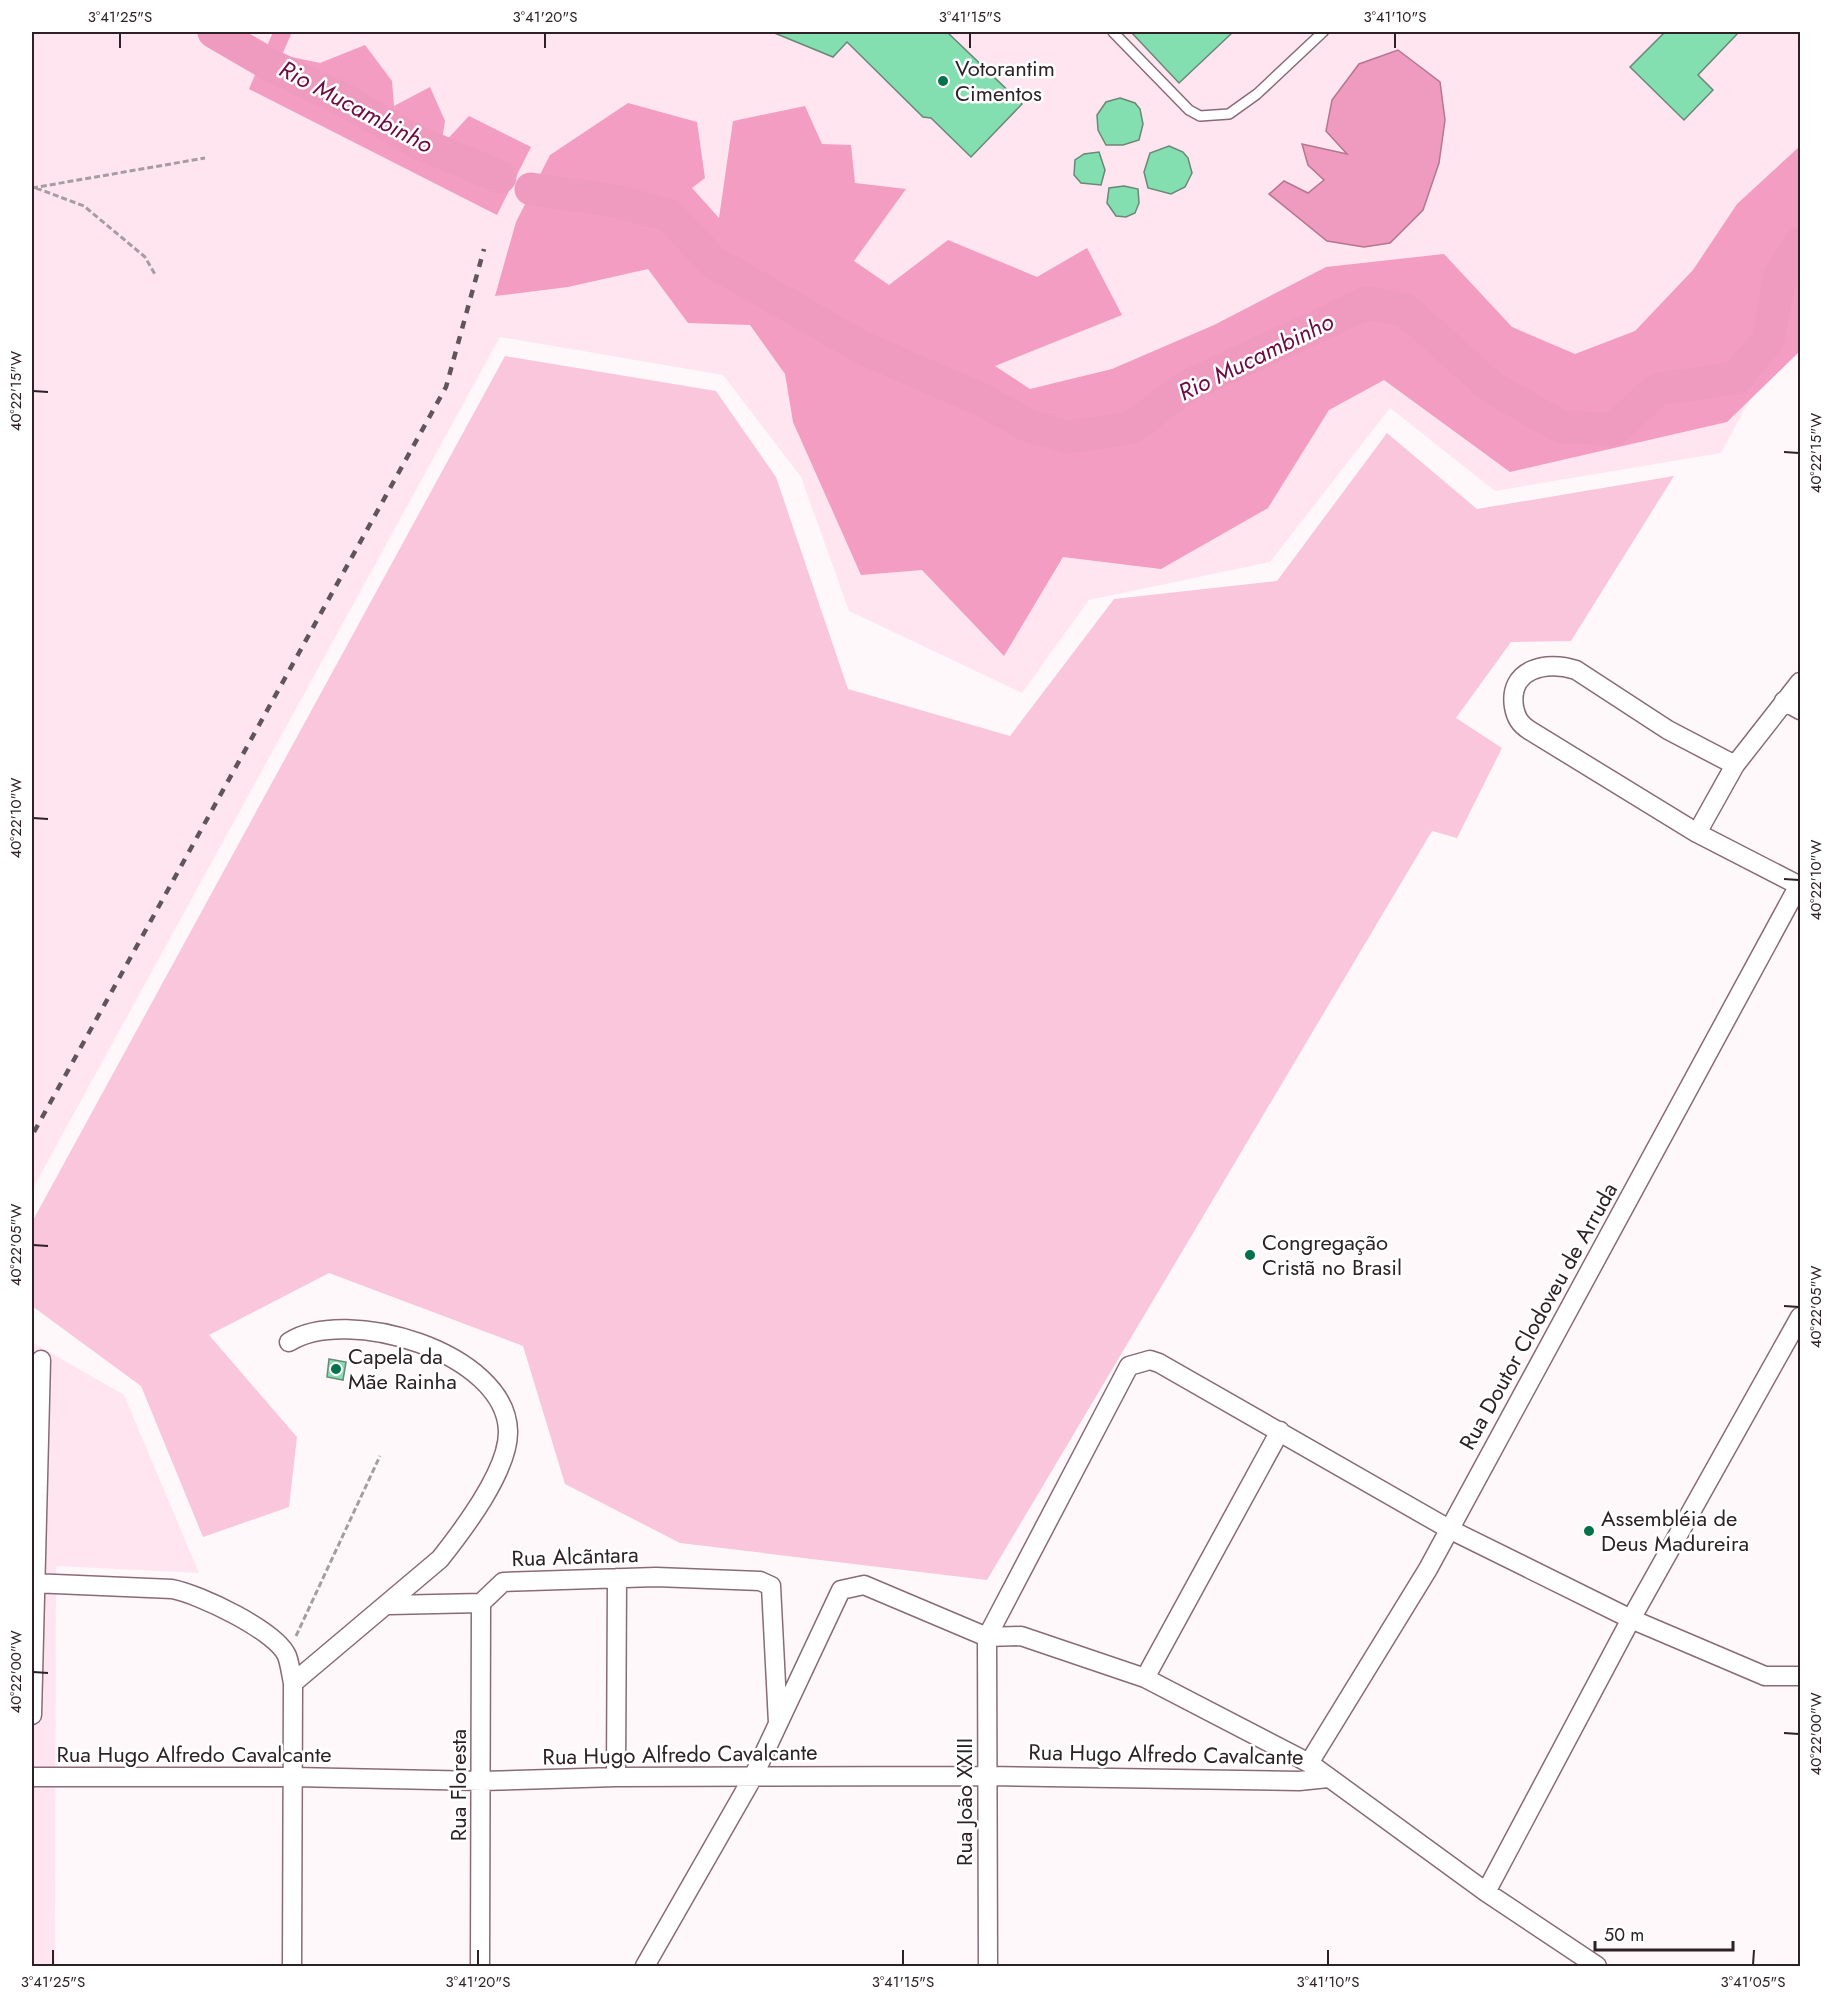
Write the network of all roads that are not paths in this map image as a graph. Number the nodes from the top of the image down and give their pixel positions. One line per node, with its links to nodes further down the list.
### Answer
1 (1113, 32): 2 (lane)
2 (1323, 32)
3 (1800, 682): 4 (street)
4 (1784, 701): 5 (street); 6 (street)
5 (1800, 710)
6 (1735, 765): 7 (street); 7 (street)
7 (1697, 833): 8 (street)
8 (1800, 885): 13 (street, Rua Doutor Clodoveu de Arruda)
9 (1800, 1317): 18 (street)
10 (289, 1342): 17 (street)
11 (41, 1360): 15 (street)
12 (1280, 1431): 13 (street); 19 (street); 21 (street)
13 (1449, 1529): 18 (street); 25 (street, Rua Doutor Clodoveu de Arruda)
14 (617, 1578): 16 (street, Rua Alcãntara); 24 (street, Rua Alcãntara); 29 (street)
15 (34, 1583): 22 (street); 23 (street)
16 (481, 1604): 17 (street); 32 (street, Rua Floresta)
17 (389, 1605): 22 (street)
18 (1631, 1619): 20 (street); 33 (street)
19 (987, 1637): 21 (street); 24 (street); 26 (street, Rua João XXIII)
20 (1800, 1676)
21 (1145, 1678): 25 (street)
22 (293, 1683): 28 (street)
23 (32, 1715)
24 (778, 1726): 30 (street)
25 (1309, 1763): 31 (street)
26 (988, 1776): 30 (street, Rua Hugo Alfredo Cavalcante); 31 (street, Rua Hugo Alfredo Cavalcante); 37 (street, Rua João XXIII)
27 (32, 1777): 28 (street, Rua Hugo Alfredo Cavalcante)
28 (294, 1777): 32 (street, Rua Hugo Alfredo Cavalcante); 34 (street)
29 (616, 1777): 30 (street, Rua Hugo Alfredo Cavalcante); 32 (street, Rua Hugo Alfredo Cavalcante)
30 (753, 1778): 36 (street)
31 (1328, 1779): 33 (street)
32 (482, 1781): 35 (street, Rua Floresta)
33 (1486, 1892): 38 (street)
34 (292, 1966)
35 (480, 1966)
36 (645, 1966)
37 (988, 1966)
38 (1597, 1966)

